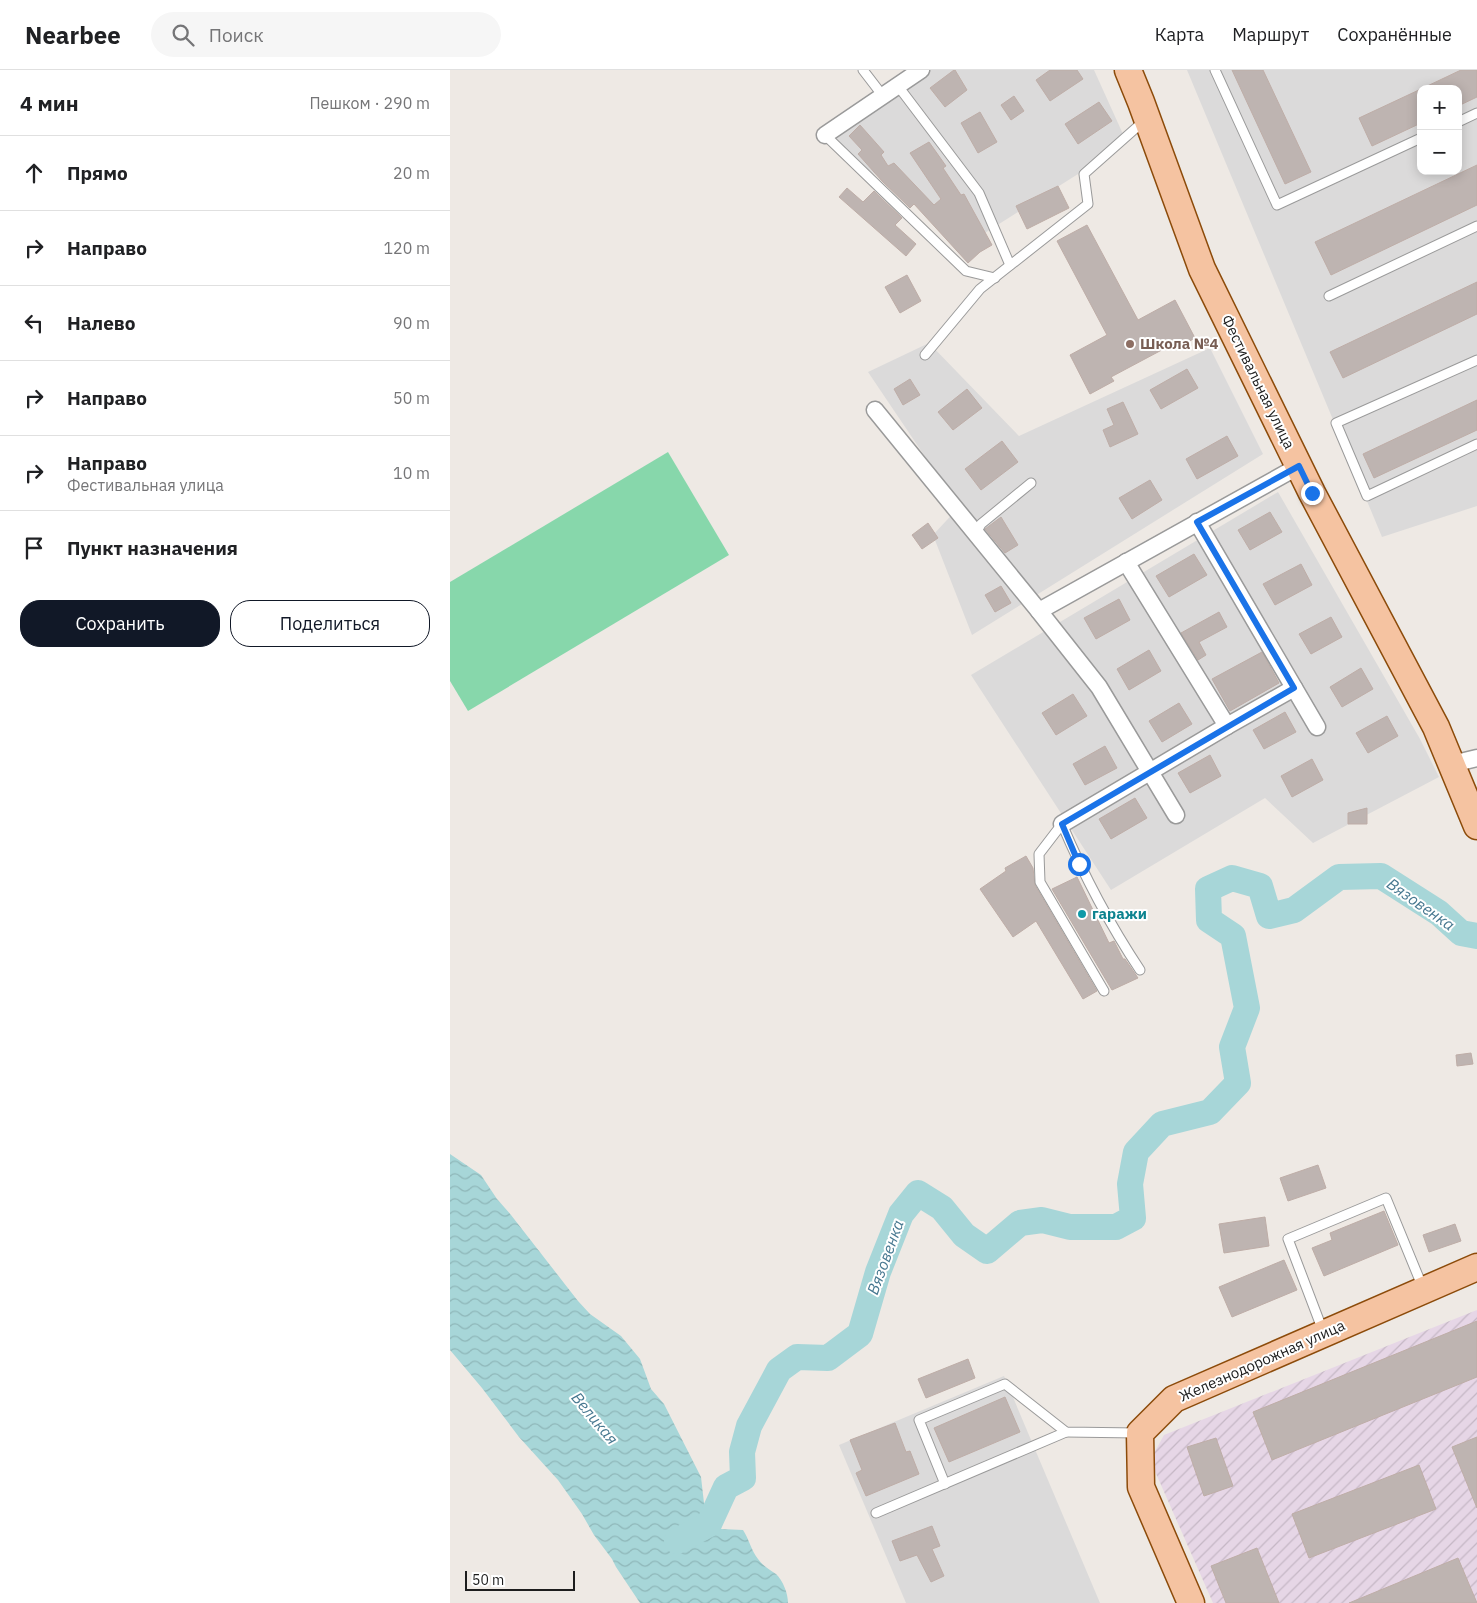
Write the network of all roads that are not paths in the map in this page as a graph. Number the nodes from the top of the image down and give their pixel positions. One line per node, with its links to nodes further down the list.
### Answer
1 (863, 70): 6 (lane)
2 (921, 70): 5 (street)
3 (1128, 70): 8 (main road, Фестивальная улица)
4 (1215, 70): 11 (lane)
5 (898, 86): 6 (street); 13 (lane)
6 (883, 96): 10 (street)
7 (1477, 113): 9 (lane)
8 (1147, 118): 13 (lane); 20 (main road, Фестивальная улица)
9 (1462, 120)
10 (825, 135): 14 (lane)
11 (1417, 140)
12 (1477, 226): 15 (lane)
13 (1010, 266): 14 (lane)
14 (995, 278): 16 (lane)
15 (1329, 296)
16 (925, 355)
17 (1477, 360): 19 (lane)
18 (876, 410): 23 (street)
19 (1477, 444)
20 (1299, 466): 22 (street); 30 (main road, Фестивальная улица)
21 (1031, 483): 23 (lane)
22 (1197, 522): 24 (street); 26 (street)
23 (976, 533): 25 (street)
24 (1126, 562): 25 (street); 27 (street)
25 (1039, 611): 31 (street)
26 (1294, 688): 27 (street); 28 (street)
27 (1227, 726): 31 (street)
28 (1317, 726)
29 (1477, 758): 30 (street)
30 (1452, 764): 34 (main road, Фестивальная улица)
31 (1149, 772): 32 (street); 33 (street)
32 (1176, 815)
33 (1062, 824): 35 (lane); 36 (lane)
34 (1477, 826)
35 (1140, 970)
36 (1104, 992)
37 (1477, 1267): 38 (main road, Железнодорожная улица)
38 (1424, 1290): 39 (main road, Железнодорожная улица); 39 (lane)
39 (1324, 1334): 41 (main road, Железнодорожная улица)
40 (1066, 1432): 41 (lane); 42 (lane); 42 (lane)
41 (1140, 1433): 44 (main road)
42 (945, 1484): 43 (lane)
43 (876, 1513)
44 (1191, 1603)

